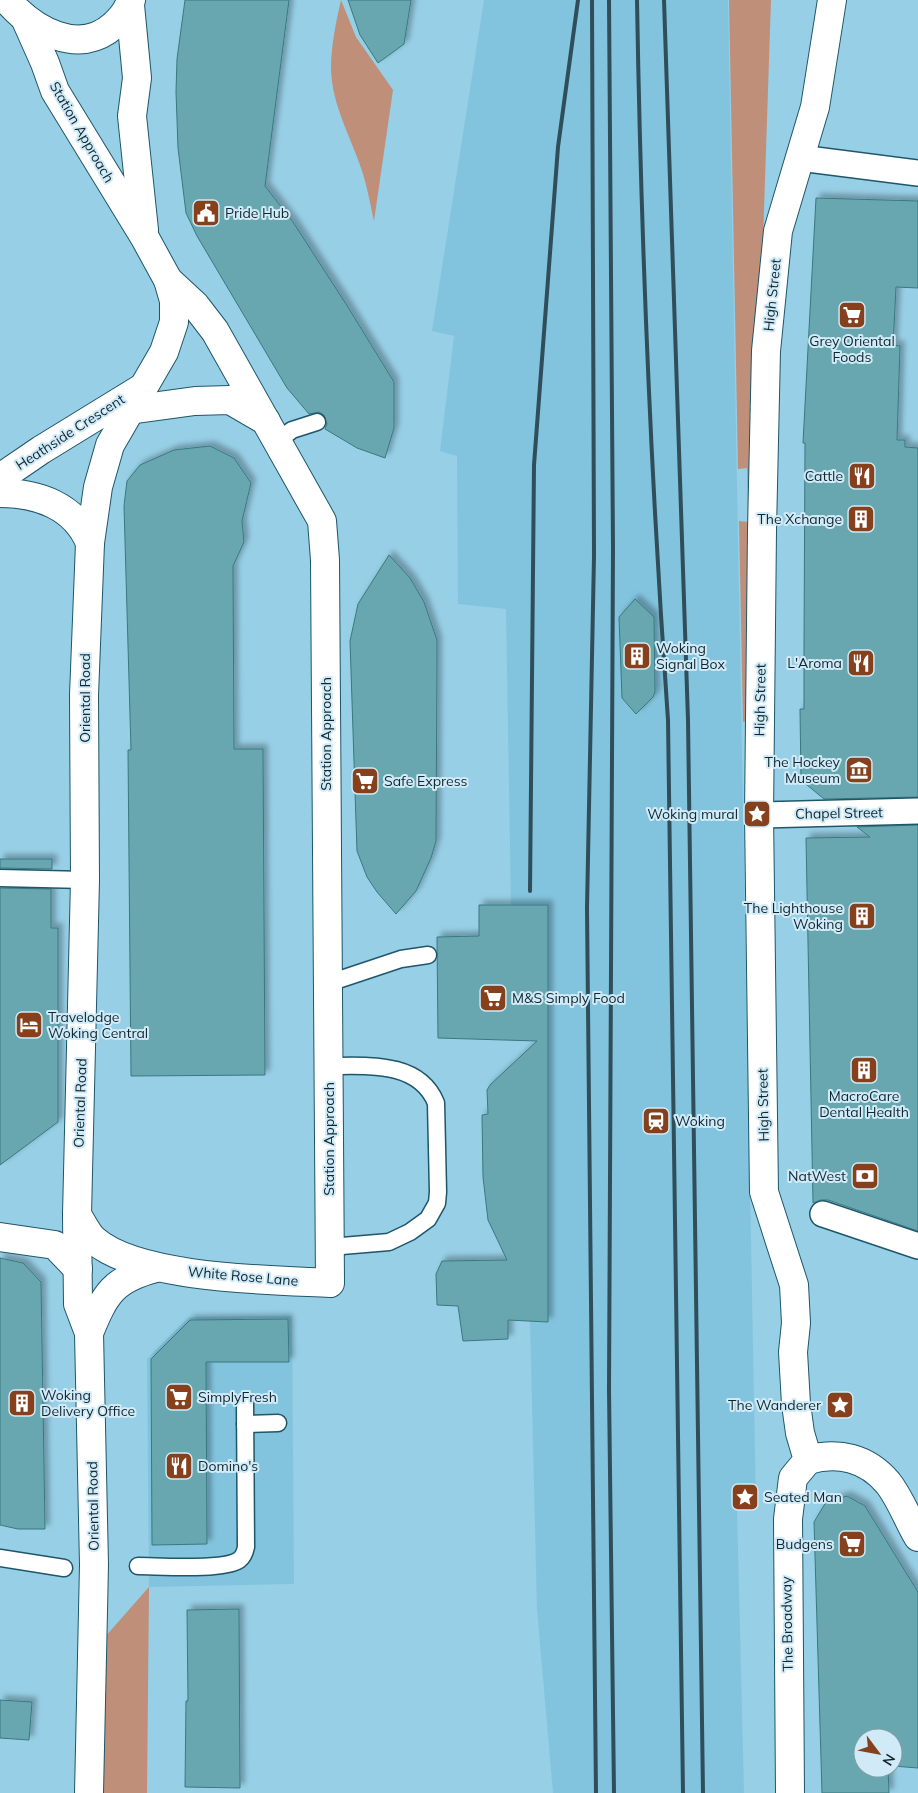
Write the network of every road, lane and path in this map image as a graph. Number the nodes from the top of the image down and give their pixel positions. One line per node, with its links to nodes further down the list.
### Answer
1 (832, 0): 4 (street, High Street)
2 (130, 3): 3 (street); 6 (street, Station Approach)
3 (16, 9): 6 (street, Station Approach)
4 (800, 158): 5 (street); 15 (street, High Street)
5 (918, 173)
6 (145, 238): 7 (street, Station Approach)
7 (168, 280): 8 (street, Oriental Road); 10 (street, Station Approach)
8 (136, 399): 10 (street); 11 (street, Heathside Crescent); 13 (street, Oriental Road)
9 (317, 422): 10 (lane)
10 (272, 431): 19 (street, Station Approach)
11 (0, 478)
12 (0, 493): 13 (street, Heathside Crescent)
13 (90, 543): 17 (street, Oriental Road)
14 (918, 811): 15 (street, Chapel Street)
15 (759, 815): 33 (street, High Street)
16 (0, 878): 17 (lane)
17 (85, 880): 22 (street, Oriental Road)
18 (428, 955): 19 (lane)
19 (329, 983): 20 (street, Station Approach)
20 (329, 1066): 25 (street, Station Approach); 25 (lane)
21 (823, 1214): 24 (street)
22 (77, 1215): 26 (street, Oriental Road); 27 (street, White Rose Lane)
23 (0, 1236): 26 (street)
24 (918, 1246)
25 (330, 1247): 28 (street, Station Approach)
26 (78, 1268): 29 (street, Oriental Road)
27 (156, 1268): 28 (street, White Rose Lane); 29 (street, White Rose Lane)
28 (330, 1283)
29 (88, 1333): 38 (street, Oriental Road)
30 (245, 1403): 32 (lane)
31 (278, 1423): 32 (lane)
32 (245, 1424): 36 (lane)
33 (808, 1460): 34 (street); 39 (street, The Broadway)
34 (918, 1537)
35 (0, 1558): 37 (lane)
36 (138, 1566)
37 (64, 1568)
38 (89, 1793)
39 (790, 1793)

